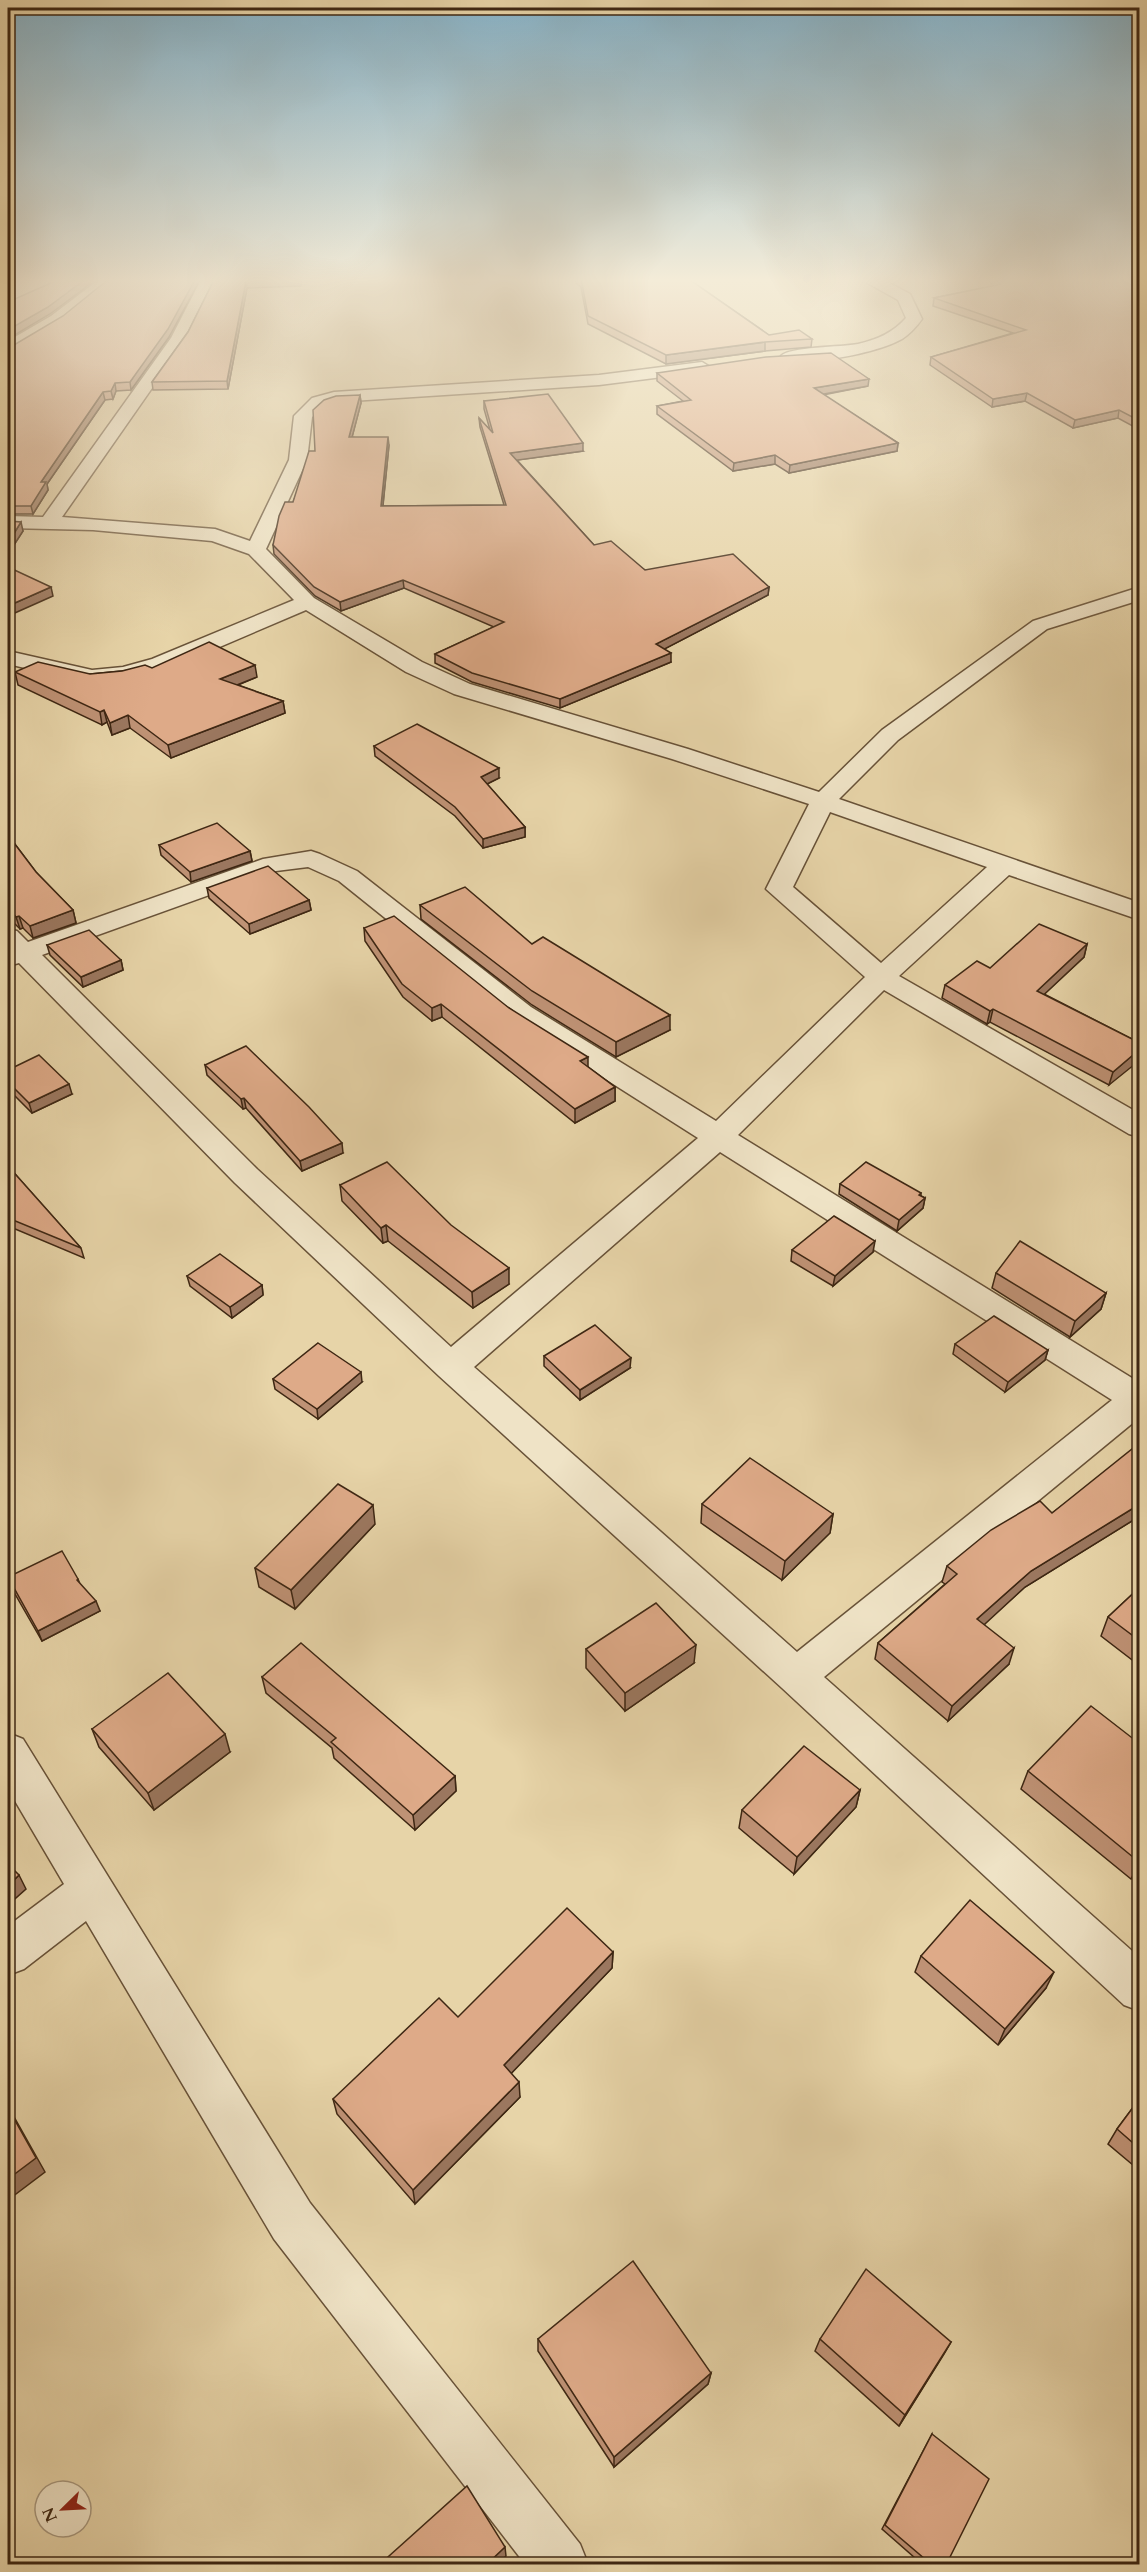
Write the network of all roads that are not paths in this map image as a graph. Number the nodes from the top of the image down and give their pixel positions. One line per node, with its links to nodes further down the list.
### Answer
1 (136, 398): 4 (street)
2 (329, 398): 5 (street)
3 (8, 522): 4 (street)
4 (48, 523): 5 (street)
5 (256, 550): 7 (street)
6 (1140, 593): 9 (street)
7 (307, 602): 8 (street); 9 (street)
8 (8, 658)
9 (823, 801): 10 (street); 13 (street)
10 (1006, 864): 11 (street); 13 (street)
11 (1140, 912)
12 (13, 949): 15 (street); 16 (street)
13 (881, 977): 14 (street); 15 (street)
14 (1140, 1127)
15 (717, 1138): 16 (street); 17 (street)
16 (451, 1367): 18 (street)
17 (1139, 1399): 18 (street)
18 (796, 1676): 22 (street)
19 (8, 1752): 20 (street)
20 (91, 1890): 21 (street); 23 (street)
21 (8, 1953)
22 (1140, 1989)
23 (560, 2565)

